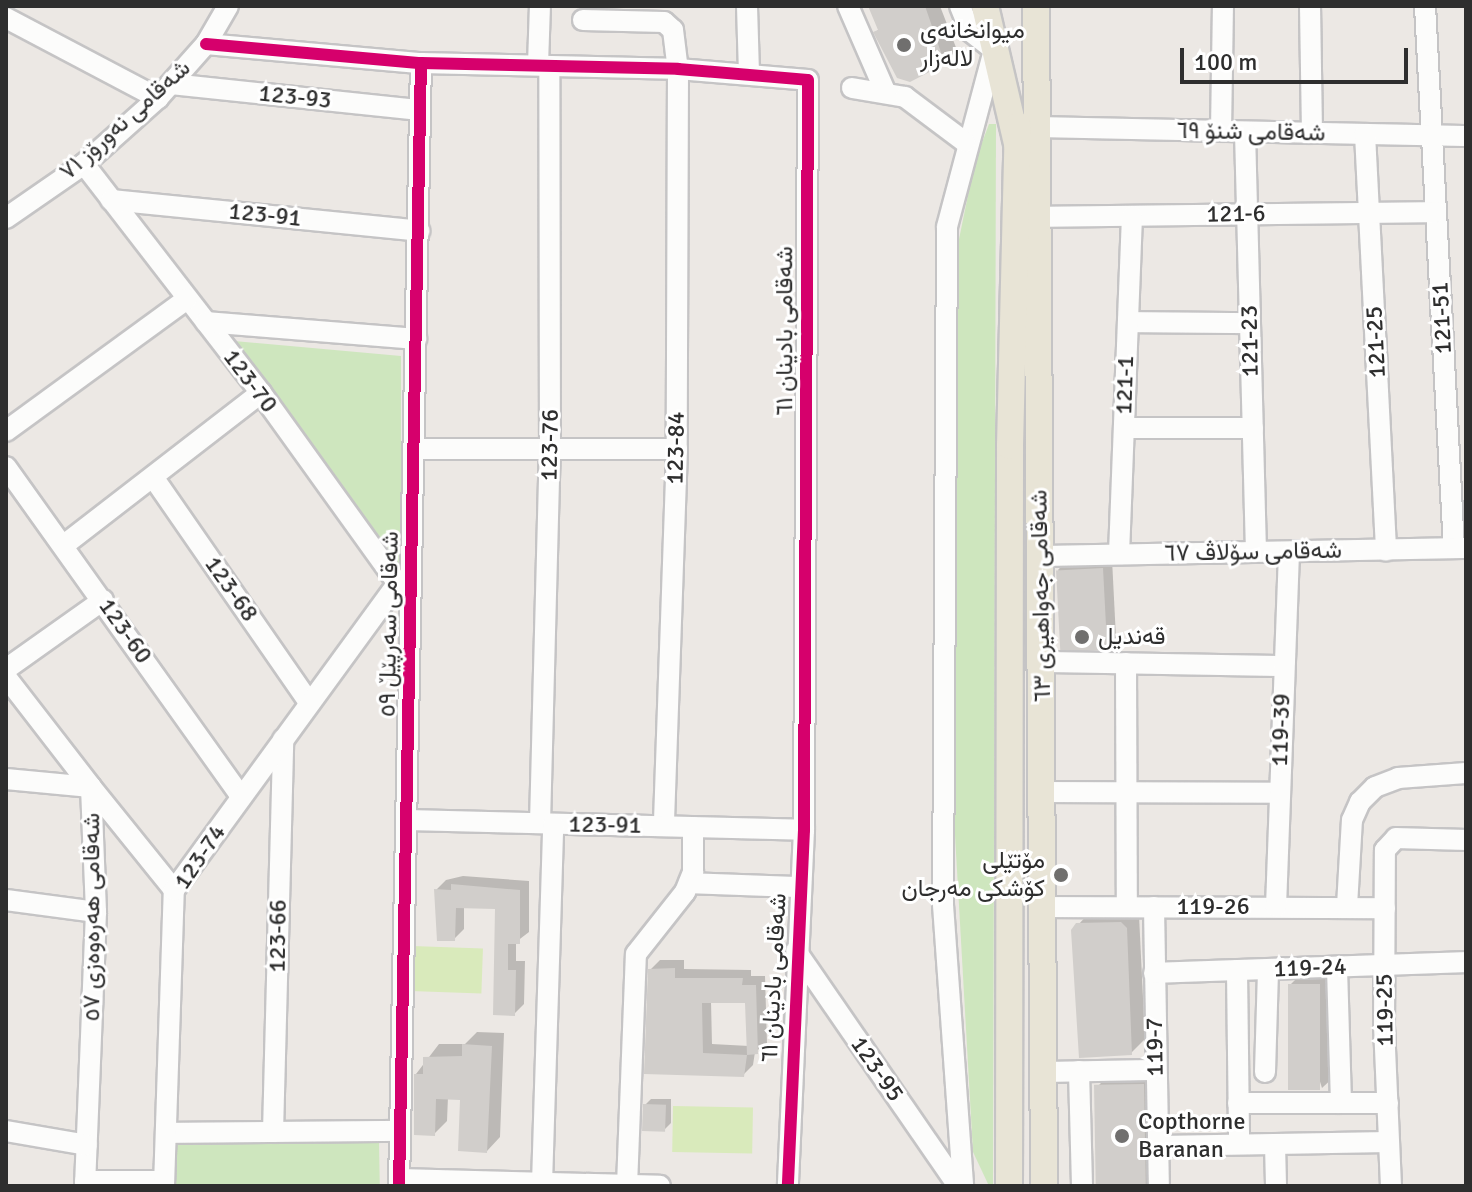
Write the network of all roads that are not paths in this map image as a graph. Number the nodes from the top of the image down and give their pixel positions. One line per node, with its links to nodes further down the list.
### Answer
1 (228, 6): 14 (street, شەقامی نەورۆز ٧١)
2 (540, 6): 17 (street, 123-76)
3 (747, 6): 19 (street)
4 (848, 6): 22 (street)
5 (960, 6): 15 (street)
6 (985, 6): 15 (main road)
7 (1021, 6): 15 (main road, شەقامی جەواهیری ٦٣)
8 (1036, 6): 15 (main road, شەقامی جەواهیری ٦٣)
9 (1223, 6): 24 (street)
10 (1310, 6): 26 (street)
11 (1425, 6): 29 (street, 121-51)
12 (6, 18): 21 (street)
13 (583, 20): 18 (street, 123-84)
14 (206, 44): 16 (street, شەقامی بادینان ٦١); 21 (street, شەقامی نەورۆز ٧١)
15 (1017, 54): 28 (main road, شەقامی جەواهیری ٦٣); 31 (street)
16 (421, 63): 17 (street, شەقامی بادینان ٦١); 23 (street, شەقامی سەرپێڵ ٥٩)
17 (544, 65): 18 (street, شەقامی بادینان ٦١); 50 (street, 123-76)
18 (678, 69): 19 (street, شەقامی بادینان ٦١); 52 (street, 123-84)
19 (749, 73): 83 (street, شەقامی بادینان ٦١)
20 (852, 88): 22 (street)
21 (164, 91): 23 (street, 123-93); 32 (street, شەقامی نەورۆز ٧١)
22 (885, 91): 31 (street)
23 (418, 110): 40 (street, شەقامی سەرپێڵ ٥٩)
24 (1221, 131): 25 (street, شەقامی شنۆ ٦٩); 28 (street, شەقامی شنۆ ٦٩)
25 (1245, 132): 26 (street, شەقامی شنۆ ٦٩); 36 (street, 121-23)
26 (1312, 133): 27 (street, شەقامی شنۆ ٦٩)
27 (1365, 134): 29 (street, شەقامی شنۆ ٦٩); 35 (street, 121-25)
28 (1026, 136): 38 (main road, شەقامی جەواهیری ٦٣); 128 (main road, شەقامی جەواهیری ٦٣)
29 (1432, 136): 30 (street, شەقامی شنۆ ٦٩); 34 (street, 121-51)
30 (1466, 136)
31 (965, 142): 127 (street)
32 (84, 164): 33 (street, 123-70); 39 (street, شەقامی نەورۆز ٧١)
33 (111, 200): 40 (street, 123-91); 41 (street, 123-70)
34 (1436, 212): 35 (street, 121-6); 56 (street, 121-51)
35 (1370, 213): 36 (street, 121-6); 57 (street, 121-25)
36 (1247, 214): 37 (street, 121-6); 44 (street, 121-23)
37 (1132, 216): 38 (street, 121-6); 43 (street, 121-1)
38 (1036, 217): 61 (main road, شەقامی جەواهیری ٦٣)
39 (6, 218)
40 (419, 231): 45 (street, شەقامی سەرپێڵ ٥٩)
41 (187, 299): 42 (street, 123-70); 49 (street)
42 (206, 322): 45 (street); 46 (street, 123-70)
43 (1128, 322): 44 (street); 47 (street, 121-1)
44 (1250, 323): 48 (street, 121-23)
45 (416, 339): 51 (street, شەقامی سەرپێڵ ٥٩)
46 (261, 393): 54 (street); 62 (street, 123-70)
47 (1124, 428): 48 (street); 60 (street, 121-1)
48 (1253, 428): 58 (street, 121-23)
49 (6, 431)
50 (550, 448): 51 (street); 52 (street); 80 (street, 123-76)
51 (414, 449): 64 (street, شەقامی سەرپێڵ ٥٩)
52 (677, 449): 81 (street, 123-84)
53 (6, 467): 55 (street, 123-60)
54 (153, 477): 55 (street); 70 (street, 123-68)
55 (64, 545): 63 (street, 123-60)
56 (1460, 548): 57 (street, شەقامی سۆلاڤ ٦٧)
57 (1386, 550): 59 (street, شەقامی سۆلاڤ ٦٧)
58 (1256, 551): 59 (street, شەقامی سۆلاڤ ٦٧); 60 (street, شەقامی سۆلاڤ ٦٧)
59 (1289, 552): 67 (street, 119-39)
60 (1119, 554): 61 (street, شەقامی سۆلاڤ ٦٧)
61 (1040, 556): 65 (main road, شەقامی جەواهیری ٦٣)
62 (398, 583): 64 (street, 123-70); 70 (street, 123-74)
63 (103, 600): 68 (street); 78 (street, 123-60)
64 (411, 602): 79 (street, شەقامی سەرپێڵ ٥٩)
65 (1043, 662): 66 (street); 76 (main road, شەقامی جەواهیری ٦٣)
66 (1126, 663): 67 (street); 75 (street)
67 (1283, 666): 77 (street, 119-39)
68 (6, 669)
69 (6, 677): 74 (street, شەقامی هەرەوەزی ٥٧)
70 (309, 702): 71 (street, 123-74)
71 (283, 739): 78 (street, 123-74); 112 (street, 123-66)
72 (1466, 773): 89 (street)
73 (6, 779): 74 (street)
74 (91, 787): 87 (street); 95 (street, شەقامی هەرەوەزی ٥٧)
75 (1127, 791): 76 (street); 77 (street); 91 (street)
76 (1045, 792): 90 (main road, شەقامی جەواهیری ٦٣)
77 (1279, 793): 93 (street, 119-39)
78 (241, 797): 87 (street, 123-74)
79 (407, 820): 80 (street, 123-91); 111 (street, شەقامی سەرپێڵ ٥٩)
80 (546, 824): 81 (street, 123-91); 122 (street, 123-76)
81 (664, 826): 82 (street, 123-91)
82 (693, 827): 83 (street, 123-91); 85 (street)
83 (804, 830): 86 (street, شەقامی بادینان ٦١)
84 (1466, 840): 94 (street, 119-25)
85 (689, 883): 86 (street); 124 (street)
86 (800, 887): 96 (street, شەقامی بادینان ٦١)
87 (174, 890): 113 (street, 123-74)
88 (6, 900): 95 (street)
89 (1347, 906): 93 (street, 119-26); 94 (street, 119-26)
90 (1042, 907): 91 (street, 119-26); 105 (main road, شەقامی جەواهیری ٦٣)
91 (1127, 907): 92 (street, 119-26)
92 (1154, 907): 93 (street, 119-26); 102 (street, 119-7)
93 (1276, 907)
94 (1385, 908): 98 (street, 119-25)
95 (96, 912): 117 (street, شەقامی هەرەوەزی ٥٧)
96 (796, 951): 126 (street, شەقامی بادینان ٦١); 127 (street, 123-95)
97 (1466, 962): 98 (street, 119-24)
98 (1384, 963): 99 (street, 119-24); 109 (street, 119-25)
99 (1337, 968): 101 (street, 119-24); 108 (street)
100 (1237, 970): 101 (street, 119-24); 102 (street, 119-24); 107 (street)
101 (1268, 970): 106 (street)
102 (1154, 973): 103 (street, 119-7)
103 (1154, 1070): 104 (street); 118 (street, 119-7)
104 (1079, 1071): 105 (street); 130 (street)
105 (1041, 1072): 129 (main road, شەقامی جەواهیری ٦٣)
106 (1265, 1072)
107 (1238, 1103): 108 (street); 115 (street)
108 (1341, 1103): 109 (street)
109 (1388, 1103): 114 (street, 119-25)
110 (6, 1131): 117 (street)
111 (400, 1131): 112 (street); 119 (street, شەقامی سەرپێڵ ٥٩)
112 (273, 1132): 113 (street)
113 (166, 1133): 121 (street, 123-74)
114 (1389, 1142): 116 (street); 133 (street, 119-25)
115 (1239, 1144): 116 (street); 118 (street)
116 (1275, 1144): 132 (street)
117 (87, 1145): 120 (street, شەقامی هەرەوەزی ٥٧)
118 (1159, 1146): 131 (street, 119-7)
119 (399, 1182): 123 (street)
120 (85, 1183): 121 (street)
121 (164, 1183)
122 (542, 1183): 123 (street); 124 (street)
123 (515, 1184)
124 (627, 1186): 125 (street)
125 (660, 1186)
126 (788, 1186)
127 (961, 1186)
128 (1009, 1186)
129 (1044, 1186)
130 (1082, 1186)
131 (1159, 1186)
132 (1276, 1186)
133 (1391, 1186)

